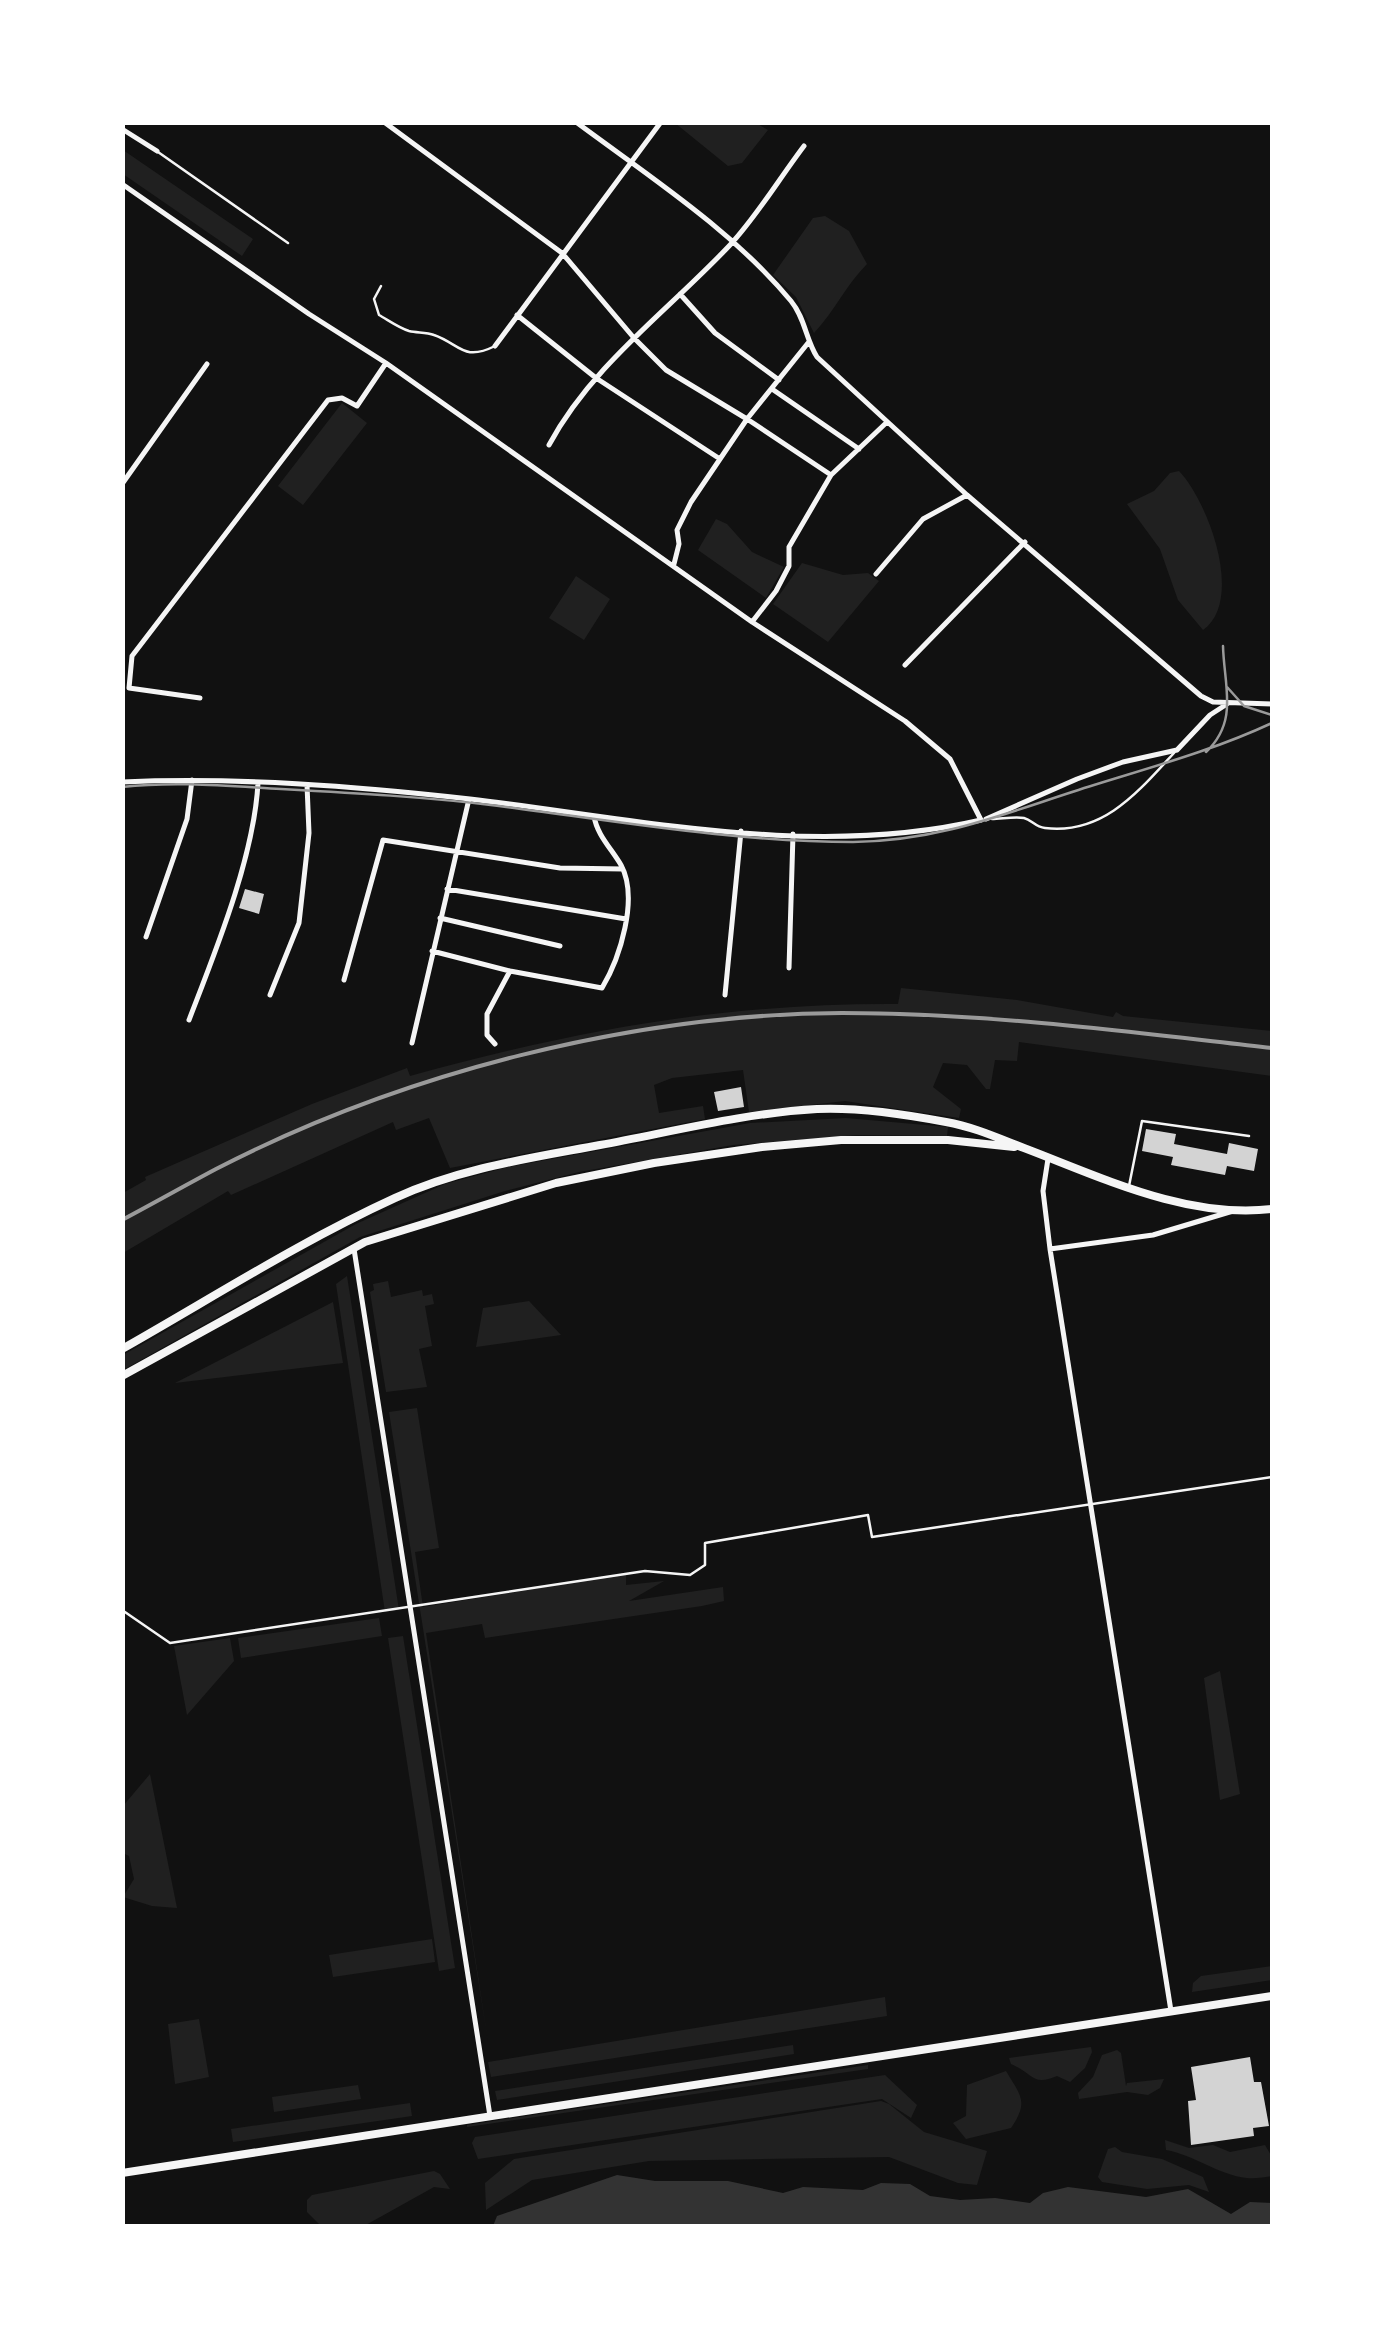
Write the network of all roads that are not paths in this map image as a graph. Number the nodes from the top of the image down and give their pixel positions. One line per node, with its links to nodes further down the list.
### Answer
1 (130, 122): 5 (street)
2 (384, 122): 12 (street)
3 (576, 122): 8 (street)
4 (661, 122): 8 (street)
5 (123, 130): 7 (street)
6 (804, 146): 11 (street)
7 (157, 151): 10 (lane)
8 (631, 163): 11 (street); 12 (street)
9 (122, 184): 19 (street)
10 (288, 242)
11 (732, 243): 14 (street); 17 (street)
12 (562, 253): 15 (street); 16 (street)
13 (381, 286): 18 (lane)
14 (680, 294): 16 (street); 22 (street)
15 (517, 315): 18 (street); 21 (street)
16 (634, 338): 21 (street); 24 (street)
17 (808, 343): 22 (street); 25 (street)
18 (494, 346)
19 (386, 363): 33 (street); 37 (street)
20 (207, 364): 30 (street)
21 (596, 378): 26 (street); 28 (street)
22 (779, 380): 23 (street)
23 (772, 389): 24 (street); 27 (street)
24 (747, 418): 28 (street); 29 (street)
25 (886, 423): 27 (street); 31 (street)
26 (548, 445)
27 (858, 449): 29 (street)
28 (720, 459): 33 (street)
29 (831, 475): 35 (street)
30 (122, 484)
31 (967, 496): 32 (street); 34 (street)
32 (1025, 542): 36 (street); 38 (street)
33 (674, 564): 35 (street)
34 (876, 574)
35 (752, 622): 47 (street)
36 (905, 665)
37 (200, 698)
38 (1229, 702): 39 (street); 40 (street)
39 (1272, 704)
40 (1176, 750): 47 (street); 47 (lane)
41 (192, 780): 42 (street); 43 (street); 55 (street)
42 (122, 782)
43 (258, 782): 44 (street); 63 (street)
44 (307, 785): 45 (street); 62 (street)
45 (469, 799): 46 (street); 50 (street)
46 (594, 816): 48 (street); 51 (street)
47 (983, 820): 49 (street)
48 (740, 831): 49 (street); 61 (street)
49 (793, 834): 58 (street)
50 (456, 850): 51 (street); 52 (street); 60 (street)
51 (624, 869): 54 (street)
52 (447, 889): 53 (street); 54 (street)
53 (440, 918): 56 (street); 57 (street)
54 (626, 919): 59 (street)
55 (146, 937)
56 (560, 946)
57 (432, 951): 59 (street); 64 (street)
58 (789, 968)
59 (510, 971): 65 (street)
60 (344, 980)
61 (725, 994)
62 (270, 995)
63 (189, 1020)
64 (412, 1043)
65 (496, 1044)
66 (952, 1123): 68 (main road); 69 (main road); 76 (main road)
67 (1249, 1136): 71 (lane)
68 (948, 1140): 69 (main road); 74 (main road)
69 (1024, 1148): 70 (main road)
70 (1048, 1156): 71 (main road); 75 (street)
71 (1128, 1187): 73 (main road)
72 (1272, 1209): 73 (main road)
73 (1235, 1210): 75 (street)
74 (353, 1247): 77 (main road); 80 (street)
75 (1050, 1248): 79 (street)
76 (122, 1349)
77 (122, 1376)
78 (1272, 1478): 79 (lane)
79 (1092, 1505): 80 (lane); 83 (street)
80 (410, 1609): 81 (lane); 84 (street)
81 (122, 1610)
82 (1272, 1996): 83 (main road)
83 (1171, 2011): 84 (main road)
84 (490, 2116): 85 (main road)
85 (122, 2173)

